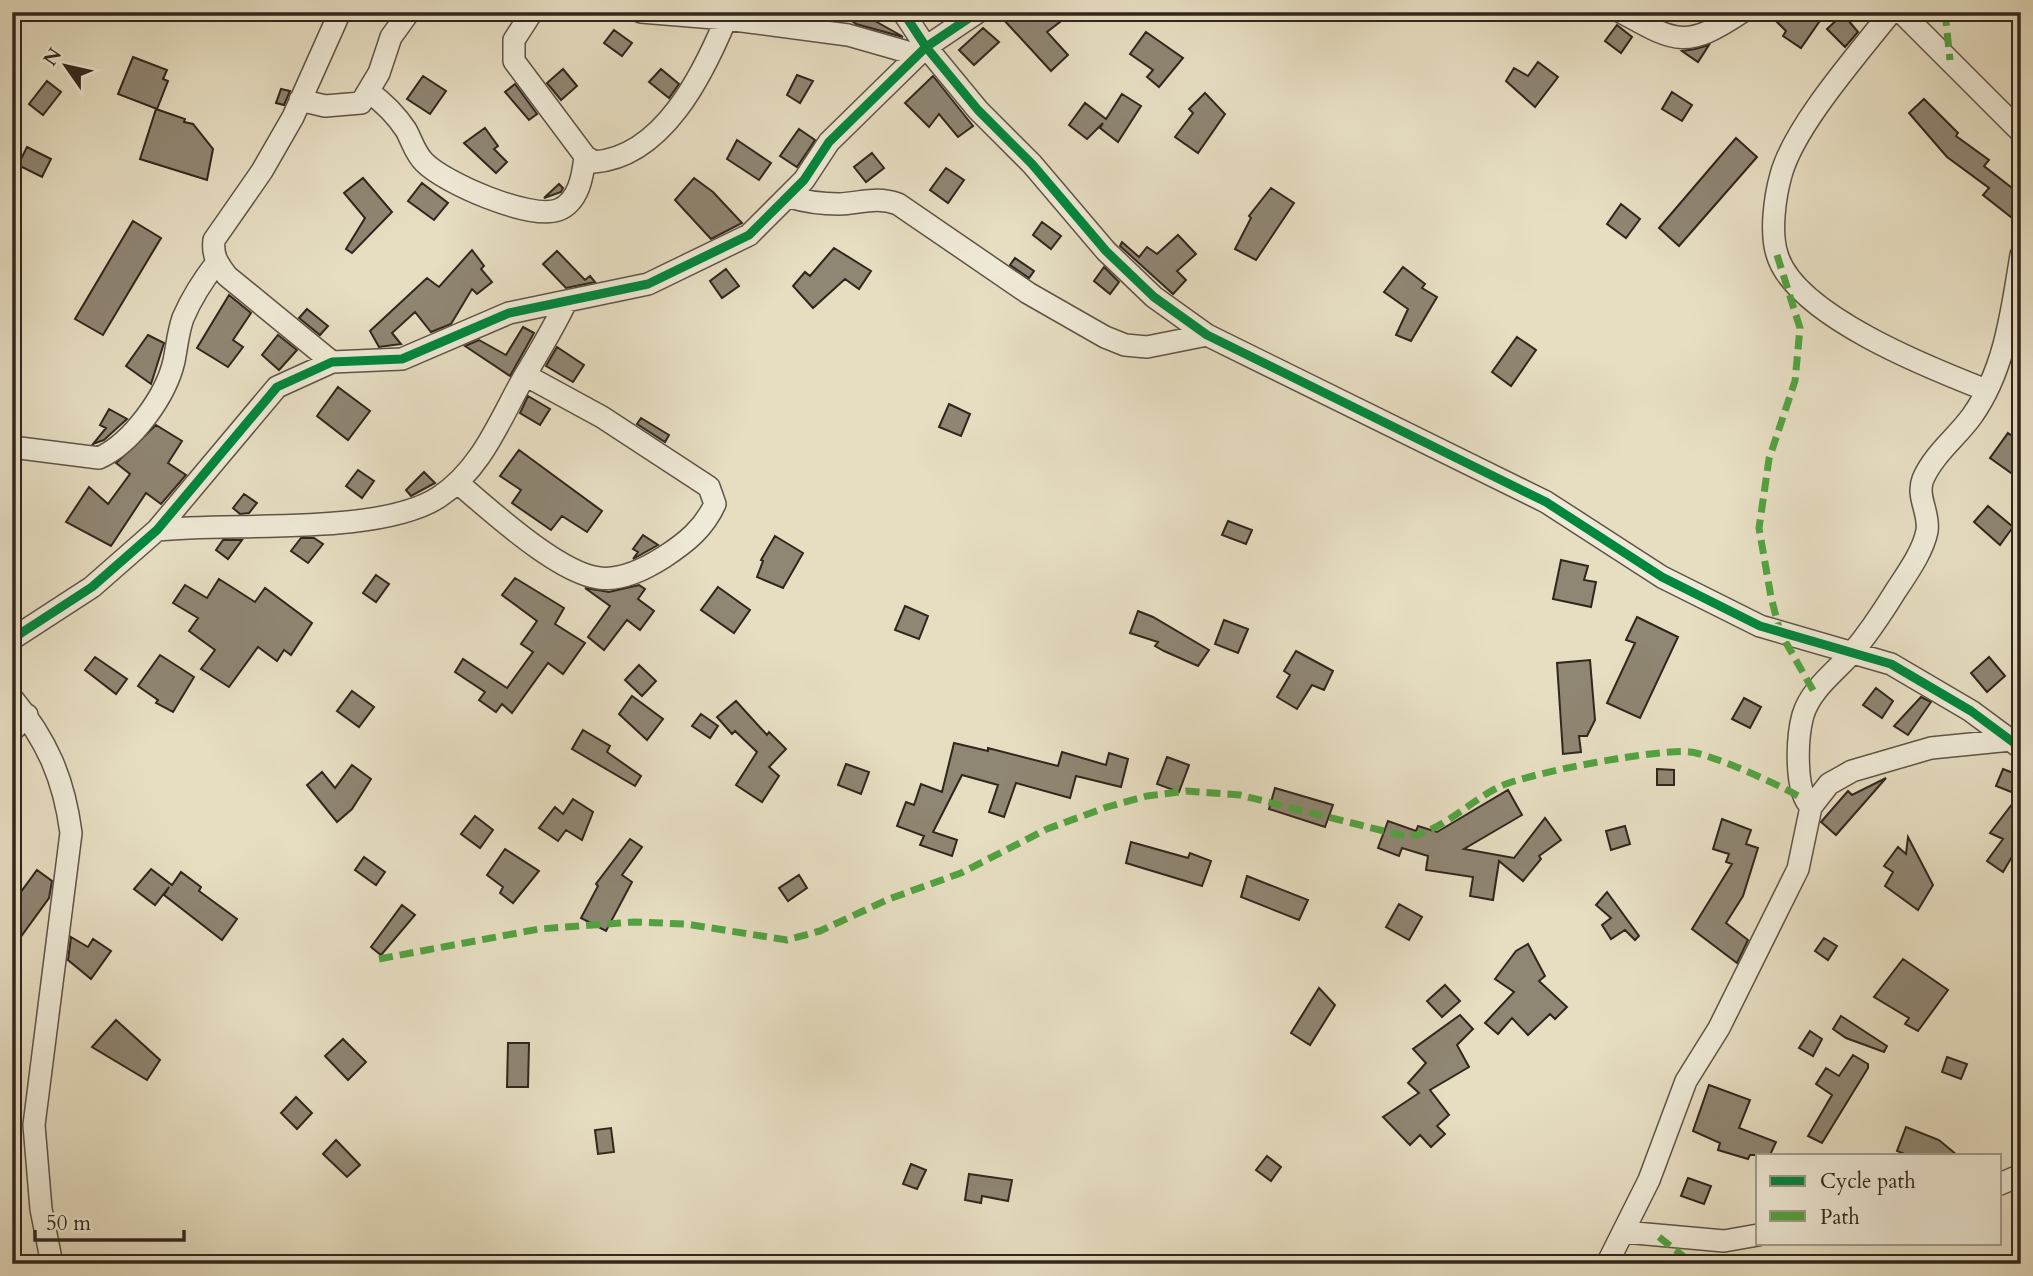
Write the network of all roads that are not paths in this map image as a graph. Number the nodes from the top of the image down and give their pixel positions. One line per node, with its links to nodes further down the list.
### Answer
1 (340, 12): 14 (street)
2 (409, 12): 13 (street)
3 (532, 12): 16 (street)
4 (641, 12): 11 (street)
5 (903, 12): 12 (street)
6 (978, 12): 12 (street)
7 (1621, 12): 8 (street)
8 (1742, 12)
9 (1891, 12): 24 (street)
10 (1901, 12): 15 (street)
11 (726, 19): 12 (street); 16 (street)
12 (922, 51): 17 (street); 21 (street)
13 (369, 92): 14 (street); 16 (street)
14 (300, 100): 19 (street)
15 (2021, 132)
16 (585, 156)
17 (790, 197): 20 (street); 21 (street)
18 (2021, 255): 24 (street)
19 (217, 262): 22 (street); 25 (street)
20 (566, 302): 22 (street); 23 (street)
21 (1207, 335): 29 (street)
22 (332, 362): 27 (street)
23 (525, 375): 26 (street); 26 (street)
24 (1986, 390): 29 (street)
25 (12, 447)
26 (458, 483): 27 (street)
27 (157, 530): 28 (street)
28 (12, 639)
29 (1853, 651): 33 (street); 34 (street)
30 (12, 698): 31 (street)
31 (27, 715): 32 (street); 39 (street)
32 (12, 731)
33 (2016, 744): 34 (street)
34 (1811, 807): 37 (street)
35 (2021, 1175): 36 (street)
36 (2002, 1183)
37 (1624, 1232): 38 (street); 40 (street)
38 (1756, 1235)
39 (51, 1264)
40 (1607, 1264)

